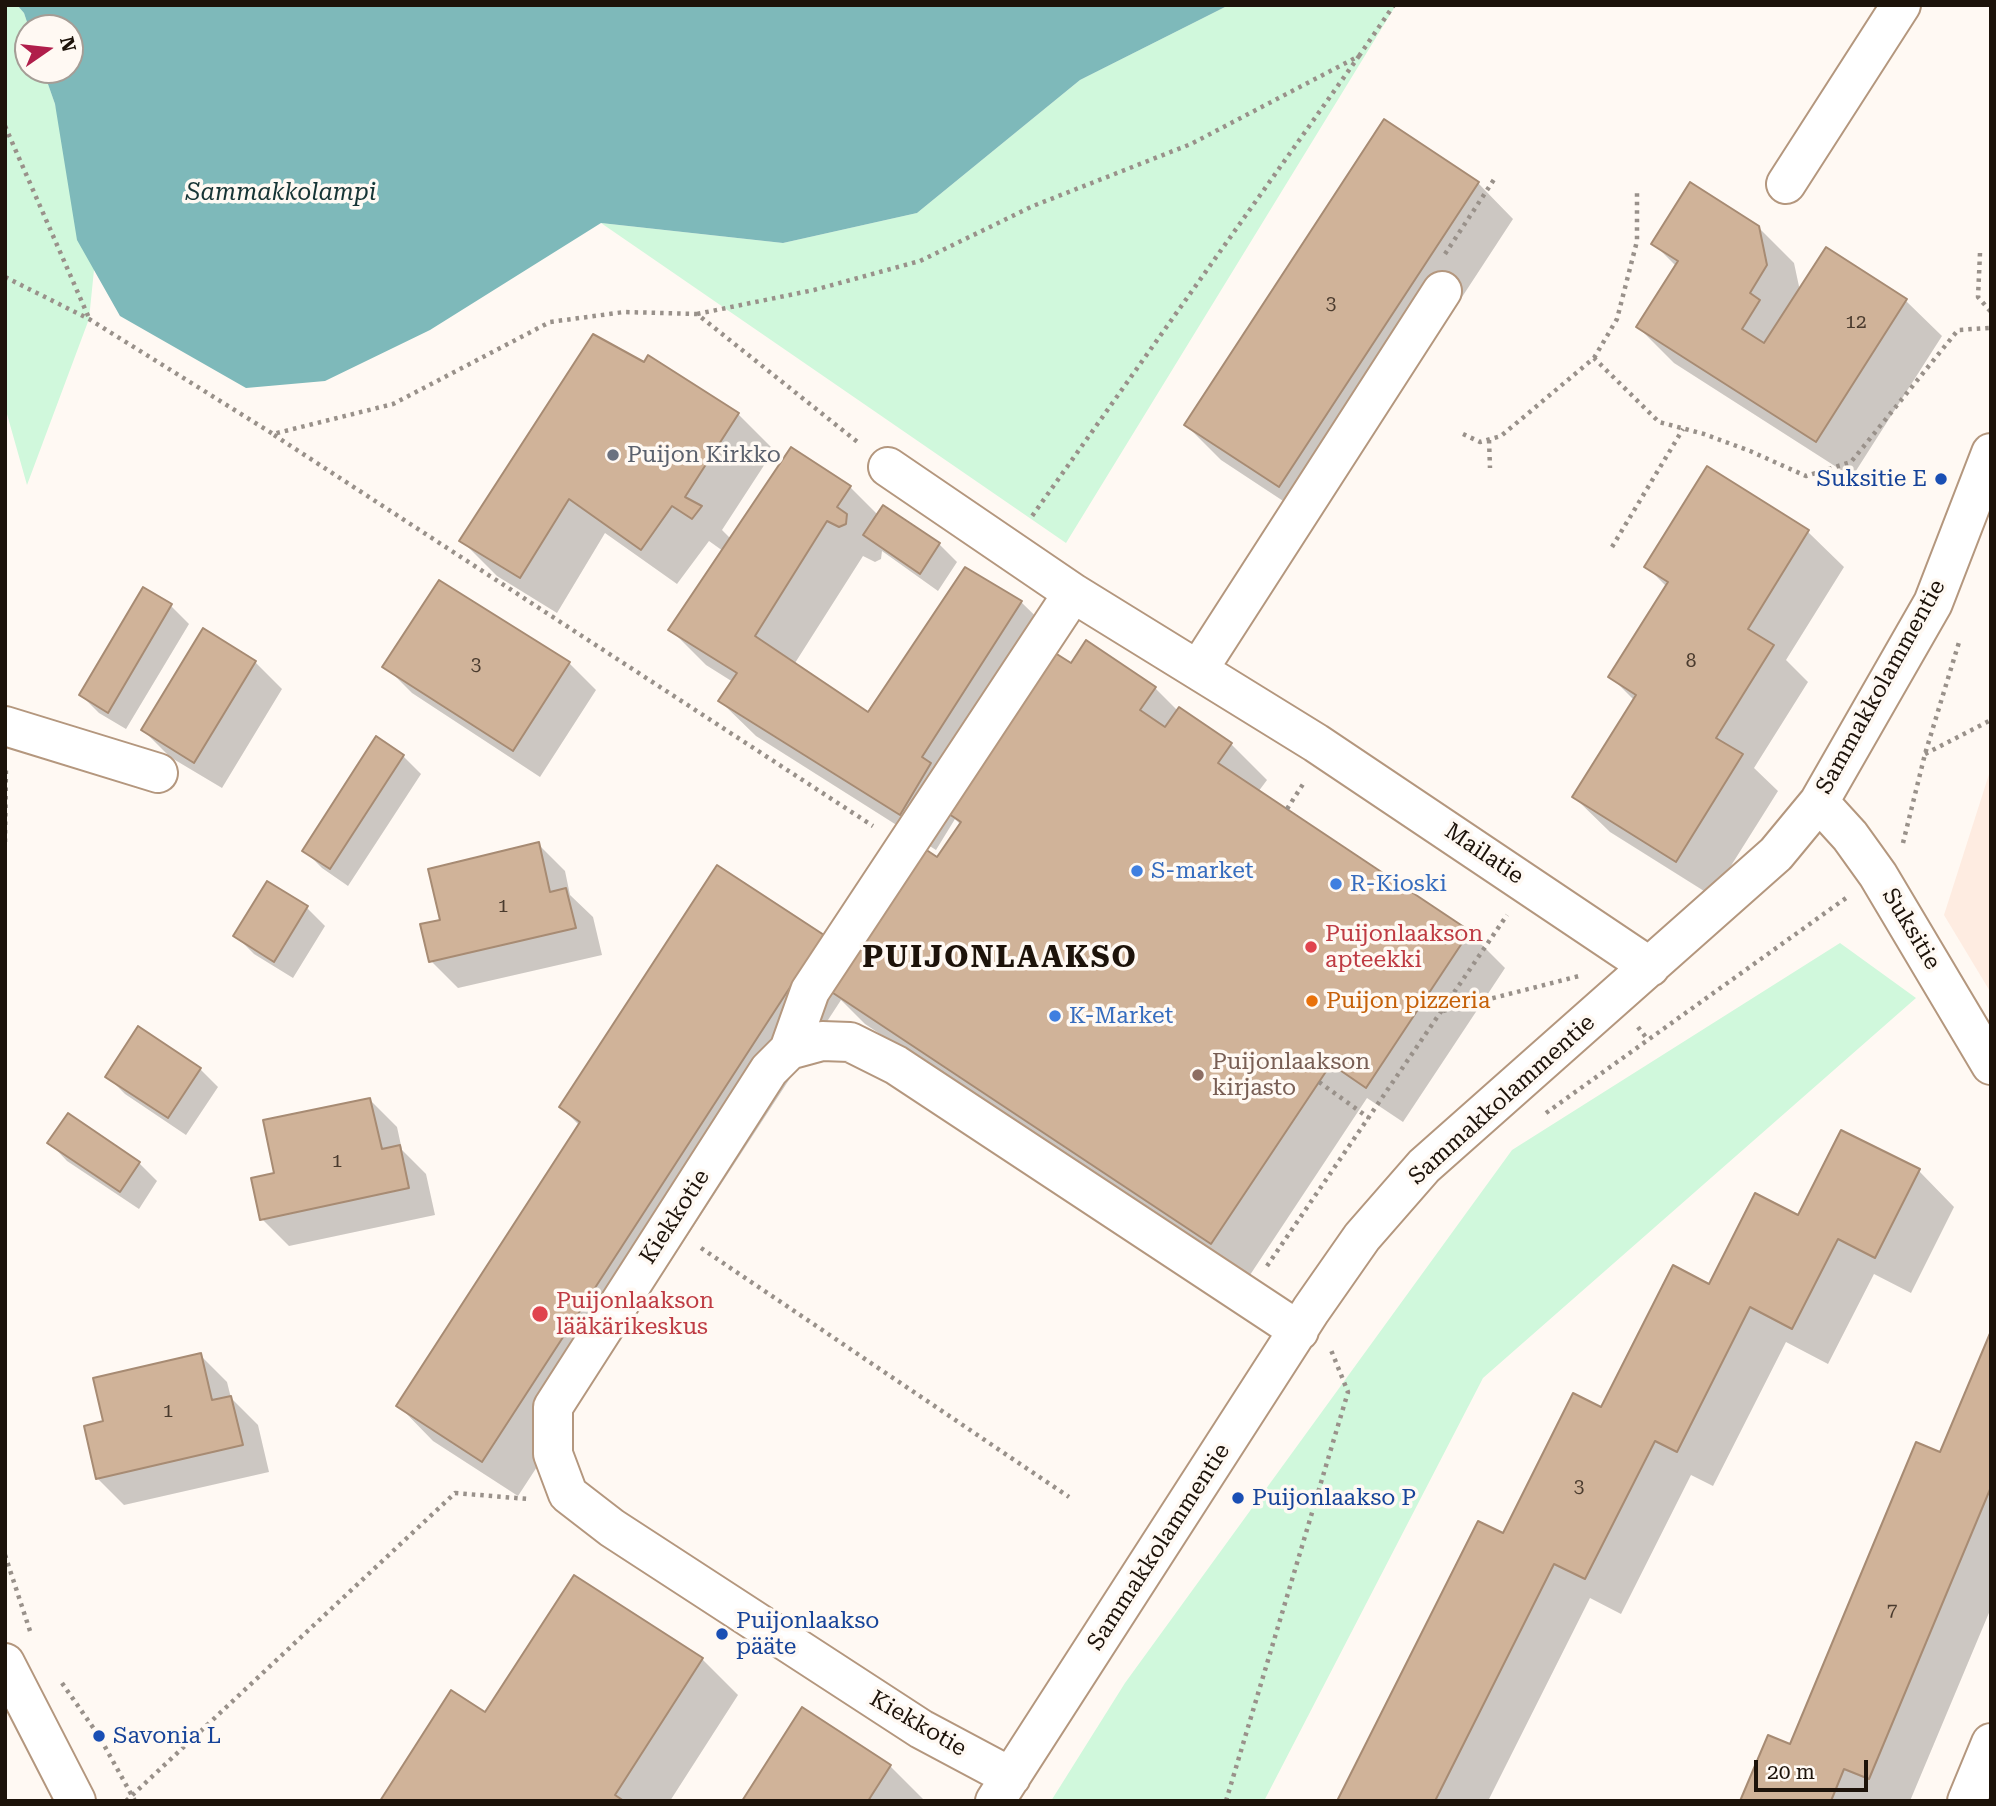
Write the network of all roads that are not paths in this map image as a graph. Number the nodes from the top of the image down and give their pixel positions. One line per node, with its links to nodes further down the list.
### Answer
1 (1901, 5): 2 (street)
2 (1786, 184)
3 (1442, 291): 7 (street)
4 (1991, 453): 10 (street, Sammakkolammentie)
5 (888, 467): 6 (street, Mailatie)
6 (1073, 593): 7 (street, Mailatie); 12 (street)
7 (1198, 670): 11 (street, Mailatie)
8 (5, 726): 9 (street)
9 (158, 774)
10 (1819, 802): 11 (street, Sammakkolammentie); 13 (street, Suksitie)
11 (1650, 967): 14 (street, Sammakkolammentie)
12 (789, 1050): 14 (street); 17 (street, Kiekkotie)
13 (1991, 1065)
14 (1311, 1345): 17 (street, Sammakkolammentie)
15 (5, 1663): 18 (street)
16 (1991, 1743): 19 (street)
17 (1003, 1789)
18 (76, 1801)
19 (1967, 1801)

